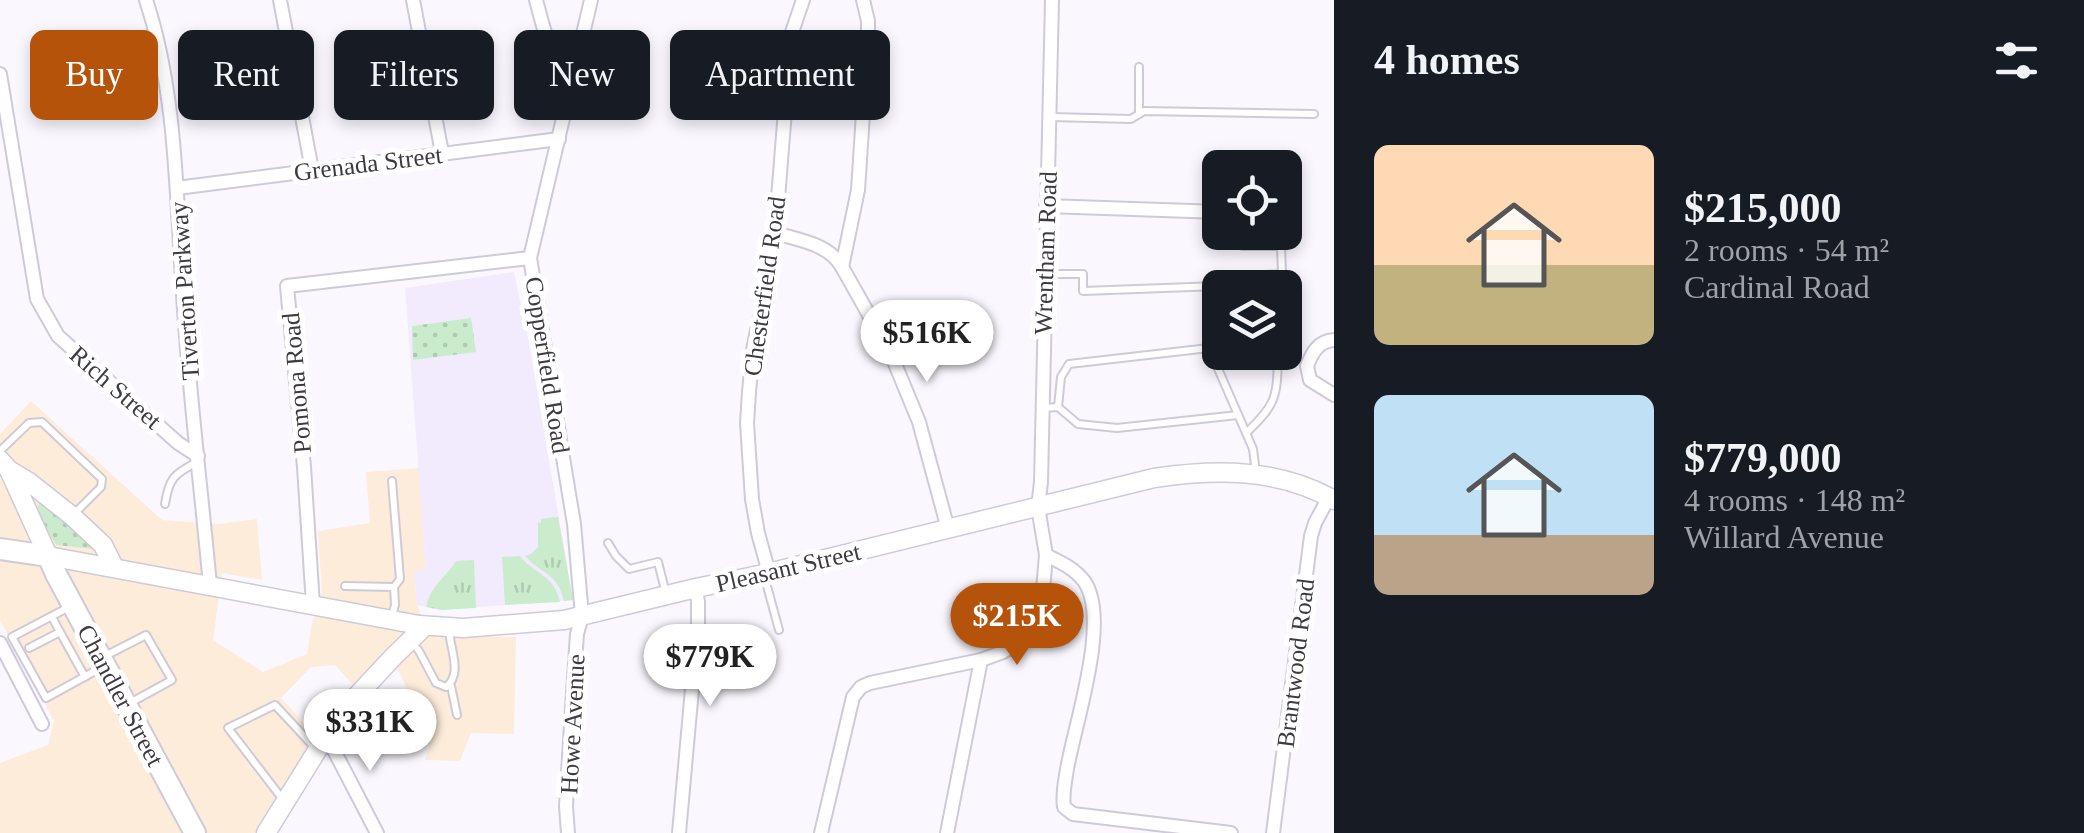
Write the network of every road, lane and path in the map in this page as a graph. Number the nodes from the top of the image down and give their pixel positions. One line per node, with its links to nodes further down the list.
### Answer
1 (146, 0): 20 (street, Tiverton Parkway)
2 (280, 0): 19 (street)
3 (413, 0): 18 (street)
4 (536, 0): 9 (street)
5 (590, 0): 10 (street, Copperfield Road)
6 (803, 0): 23 (street, Chesterfield Road)
7 (863, 0): 25 (street)
8 (1052, 0): 15 (street, Wrentham Road)
9 (545, 30)
10 (584, 30)
11 (1139, 67): 13 (lane)
12 (0, 74): 36 (street, Rich Street)
13 (1139, 114): 14 (lane); 15 (lane)
14 (1314, 114)
15 (1050, 116): 21 (street, Wrentham Road)
16 (564, 120): 17 (street, Copperfield Road)
17 (560, 139): 18 (street, Grenada Street); 24 (street, Copperfield Road)
18 (442, 153): 19 (street, Grenada Street)
19 (312, 170): 20 (street, Grenada Street)
20 (176, 188): 36 (street, Tiverton Parkway)
21 (1046, 206): 22 (street); 26 (street, Wrentham Road)
22 (1202, 211)
23 (775, 233): 25 (street); 50 (street, Chesterfield Road)
24 (530, 258): 57 (street, Pomona Road); 58 (street, Copperfield Road)
25 (842, 267): 44 (street)
26 (1044, 274): 27 (lane); 32 (street, Wrentham Road)
27 (1202, 286)
28 (1334, 340): 30 (street)
29 (1278, 370): 34 (lane)
30 (1334, 395)
31 (1058, 407): 32 (lane); 33 (lane); 33 (lane)
32 (1041, 408): 42 (street, Wrentham Road)
33 (1238, 416): 34 (lane)
34 (1246, 433): 38 (lane)
35 (0, 451): 43 (lane)
36 (198, 459): 41 (lane); 51 (street, Tiverton Parkway)
37 (4, 465): 43 (main road); 48 (main road)
38 (1256, 474): 40 (main road, Pleasant Street); 42 (main road, Pleasant Street)
39 (392, 481): 53 (lane)
40 (1332, 498): 85 (street, Brantwood Road)
41 (166, 504)
42 (1038, 507): 44 (main road, Pleasant Street); 47 (street, Wrentham Road)
43 (72, 516): 49 (main road)
44 (948, 529): 50 (main road, Pleasant Street)
45 (608, 543): 55 (lane)
46 (0, 548): 48 (main road, Pleasant Street)
47 (1046, 555): 68 (street, Wrentham Road); 84 (street)
48 (48, 556): 49 (main road, Pleasant Street); 56 (main road, Chandler Street)
49 (114, 567): 51 (main road, Pleasant Street)
50 (767, 574): 54 (main road, Pleasant Street); 63 (lane)
51 (210, 585): 57 (main road, Pleasant Street)
52 (344, 586): 53 (lane)
53 (394, 587): 60 (lane)
54 (696, 588): 55 (main road, Pleasant Street); 81 (street)
55 (666, 595): 58 (main road, Pleasant Street)
56 (72, 605): 59 (lane); 69 (main road, Chandler Street)
57 (313, 605): 60 (main road, Pleasant Street)
58 (582, 616): 62 (main road, Pleasant Street); 80 (street, Howe Avenue)
59 (52, 617): 64 (lane); 70 (lane)
60 (391, 620): 61 (main road, Pleasant Street)
61 (425, 626): 62 (main road, Pleasant Street); 65 (main road)
62 (449, 628): 71 (lane)
63 (779, 630)
64 (60, 632): 67 (lane); 70 (lane)
65 (410, 640): 71 (lane); 75 (main road)
66 (0, 643): 74 (street)
67 (29, 648)
68 (981, 660): 82 (street, Wrentham Road); 83 (street)
69 (103, 662): 70 (lane); 72 (main road, Chandler Street); 72 (lane)
70 (84, 677)
71 (450, 686): 73 (lane)
72 (126, 705): 77 (main road, Chandler Street)
73 (456, 714)
74 (42, 724)
75 (321, 742): 76 (main road); 76 (lane); 79 (street)
76 (284, 802): 78 (main road)
77 (196, 833)
78 (266, 833)
79 (377, 833)
80 (568, 833)
81 (679, 833)
82 (821, 833)
83 (947, 833)
84 (1231, 833)
85 (1273, 833)

